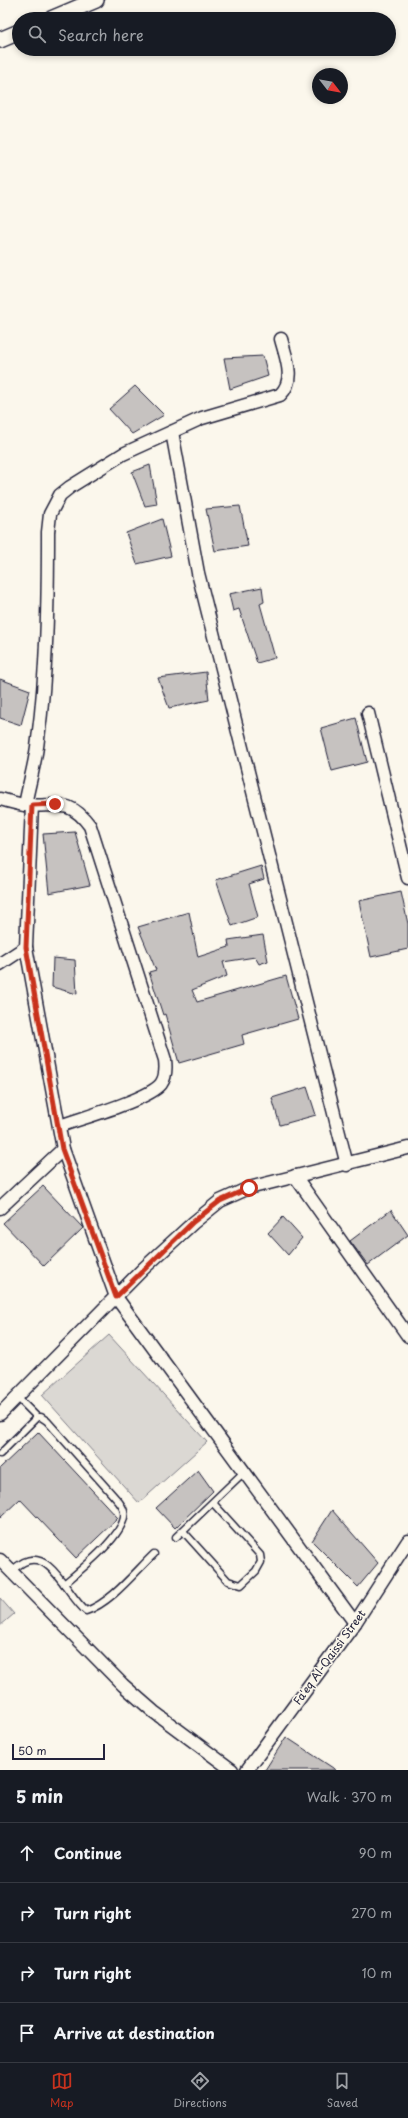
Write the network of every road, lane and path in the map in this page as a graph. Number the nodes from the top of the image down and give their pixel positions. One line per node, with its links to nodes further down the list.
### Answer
1 (96, 0): 2 (street)
2 (68, 12)
3 (12, 35): 4 (street)
4 (0, 40)
5 (281, 339): 6 (street)
6 (172, 432): 9 (street); 16 (street)
7 (368, 713): 10 (street)
8 (0, 800): 9 (street)
9 (29, 805): 11 (street); 13 (street)
10 (408, 878)
11 (26, 947): 12 (street); 13 (street)
12 (0, 964)
13 (60, 1126): 15 (street)
14 (408, 1148): 16 (street)
15 (62, 1149): 18 (street); 19 (street)
16 (347, 1165): 17 (street)
17 (294, 1176): 19 (street); 20 (street)
18 (0, 1208)
19 (116, 1297): 21 (street); 25 (street)
20 (408, 1336)
21 (17, 1397): 22 (street); 23 (lane)
22 (0, 1414)
23 (37, 1417): 24 (lane); 33 (lane)
24 (0, 1454)
25 (244, 1472): 26 (lane); 34 (street)
26 (213, 1502): 27 (lane); 27 (lane)
27 (183, 1531): 28 (lane)
28 (176, 1537)
29 (408, 1541): 34 (street, Fa'eq Al-Qaissi Street)
30 (154, 1554): 33 (lane)
31 (0, 1560): 32 (street)
32 (11, 1571): 33 (lane); 35 (street)
33 (64, 1584)
34 (355, 1623): 36 (street, Fa'eq Al-Qaissi Street)
35 (232, 1770)
36 (247, 1770)

